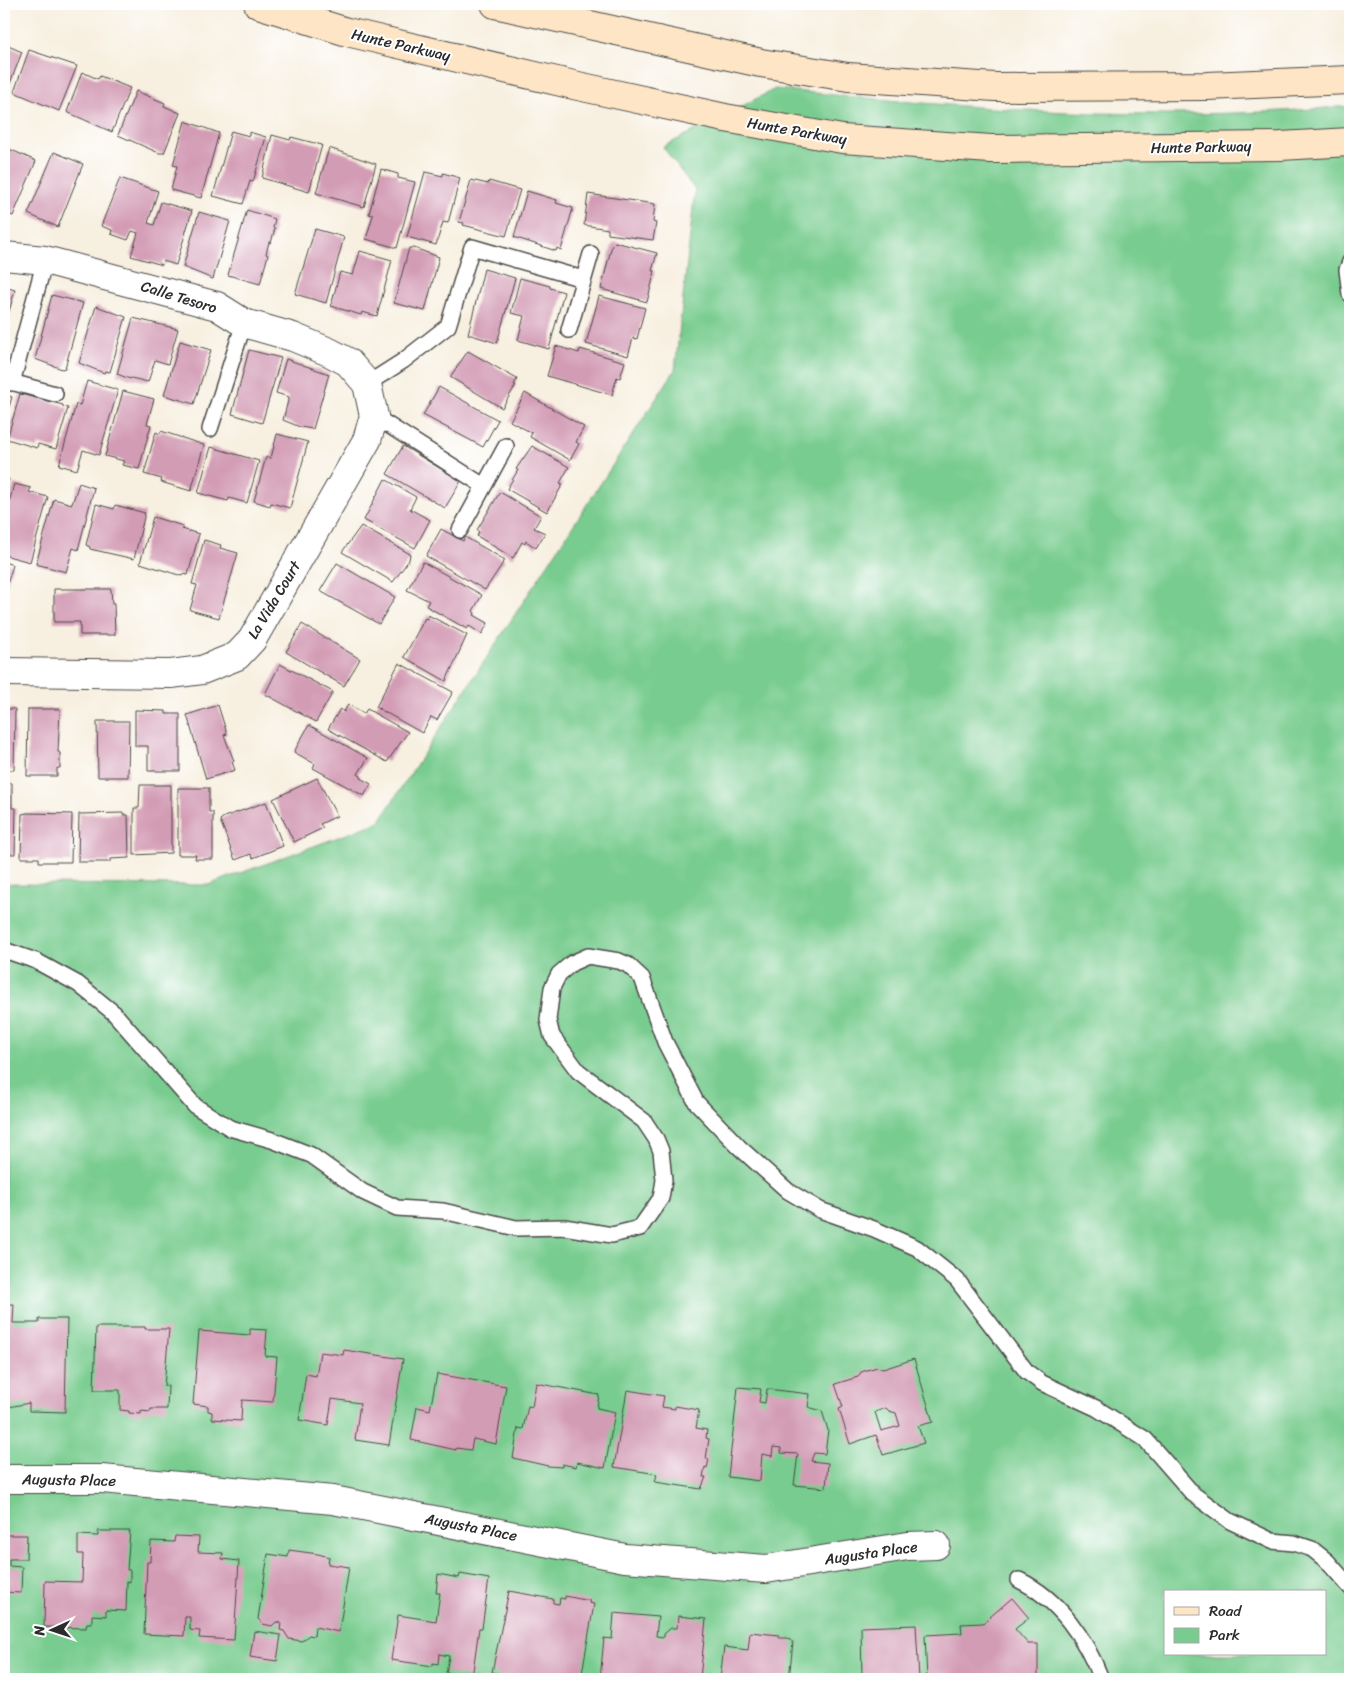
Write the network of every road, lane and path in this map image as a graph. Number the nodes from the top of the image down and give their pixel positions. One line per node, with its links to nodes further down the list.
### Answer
1 (258, 4): 4 (main road, Hunte Parkway)
2 (495, 4): 3 (main road)
3 (1350, 80)
4 (1350, 142)
5 (591, 254): 9 (lane)
6 (4, 256): 7 (street, Calle Tesoro)
7 (45, 260): 11 (street, Calle Tesoro); 13 (lane)
8 (1350, 262): 10 (lane)
9 (583, 279): 12 (lane); 14 (lane)
10 (1350, 294)
11 (244, 323): 14 (street, Calle Tesoro); 17 (lane)
12 (569, 330)
13 (8, 381): 15 (lane)
14 (367, 384): 16 (street, La Vida Court)
15 (56, 394)
16 (374, 416): 19 (lane); 21 (street, La Vida Court)
17 (210, 429)
18 (506, 446): 19 (lane)
19 (484, 486): 20 (lane)
20 (460, 530)
21 (4, 672)
22 (4, 950): 26 (lane)
23 (4, 1479): 24 (street, Augusta Place)
24 (936, 1545)
25 (1019, 1580): 27 (lane)
26 (1350, 1587)
27 (1101, 1679)

